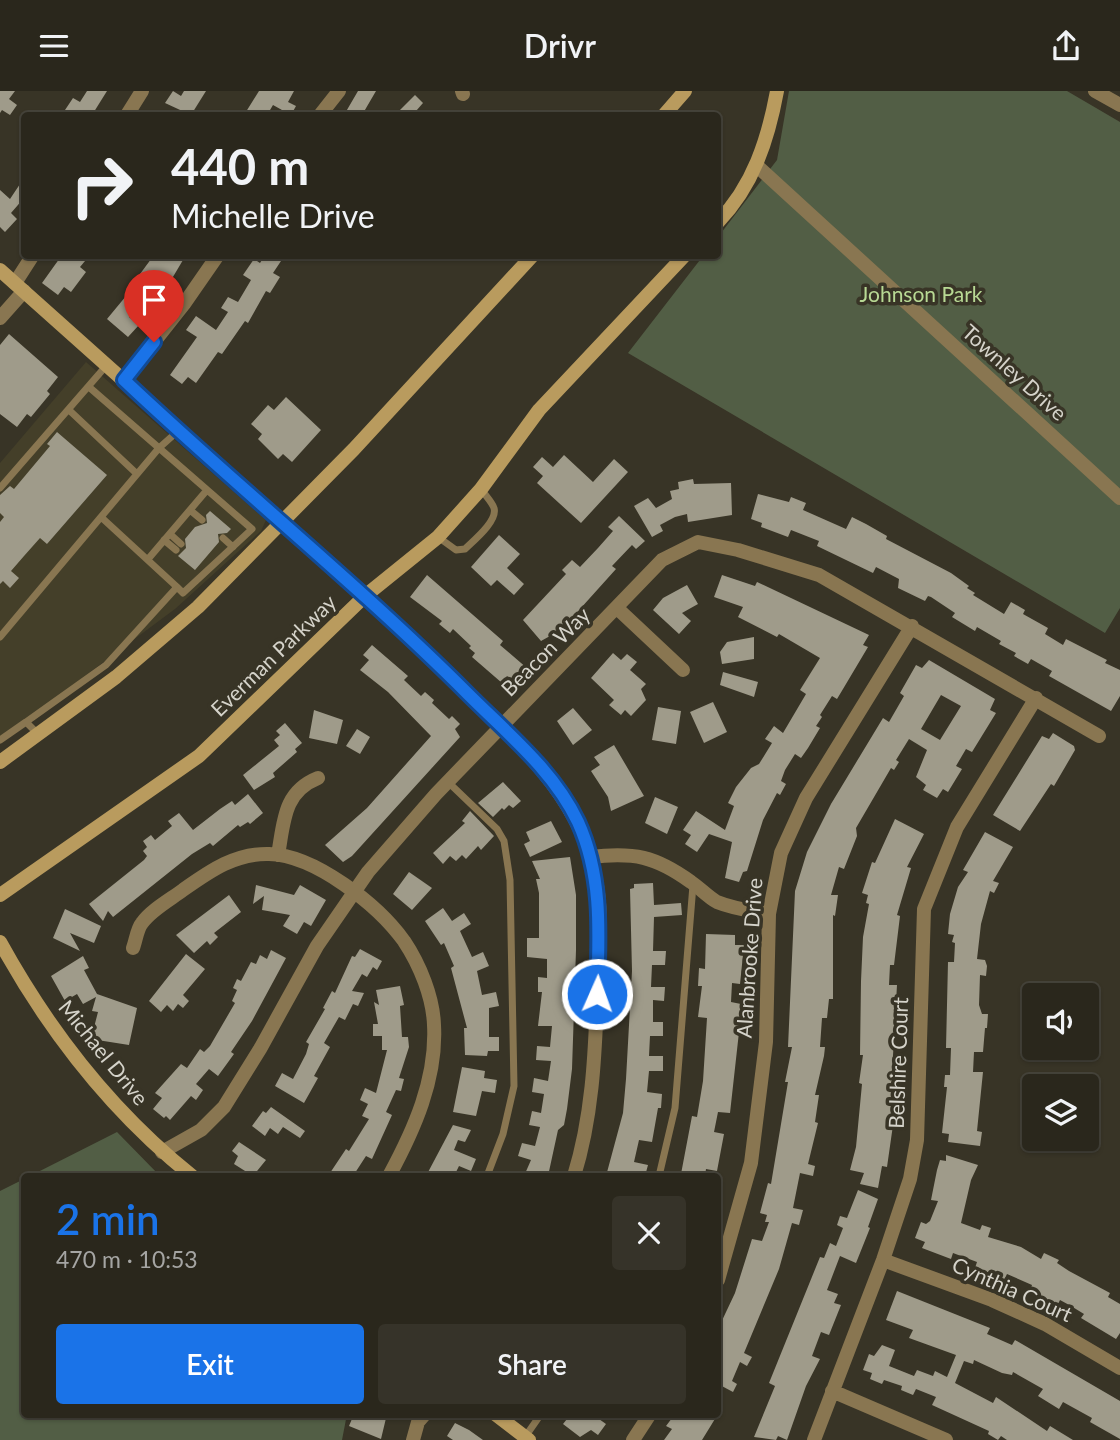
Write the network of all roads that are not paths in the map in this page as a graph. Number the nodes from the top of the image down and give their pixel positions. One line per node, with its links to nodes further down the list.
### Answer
1 (142, 91): 7 (street)
2 (339, 91): 8 (street)
3 (685, 91): 9 (main road)
4 (777, 91): 10 (main road)
5 (1095, 91): 6 (street)
6 (1120, 105)
7 (129, 112)
8 (322, 112)
9 (667, 112)
10 (756, 165): 11 (main road); 29 (street, Townley Drive)
11 (721, 218)
12 (31, 259): 17 (street)
13 (215, 259): 20 (street)
14 (529, 259): 33 (main road)
15 (681, 259): 27 (main road, Everman Parkway)
16 (0, 269): 17 (main road)
17 (19, 287): 18 (street); 19 (main road)
18 (0, 319)
19 (106, 366): 20 (main road); 21 (lane)
20 (124, 380): 23 (main road)
21 (89, 387): 22 (lane); 24 (lane)
22 (69, 410): 25 (lane); 26 (lane)
23 (178, 431): 24 (lane); 33 (main road)
24 (159, 448): 25 (lane); 28 (lane)
25 (137, 474): 31 (lane)
26 (0, 488)
27 (481, 489): 35 (main road, Everman Parkway); 35 (lane)
28 (207, 490): 30 (lane); 38 (lane)
29 (1120, 498)
30 (190, 510): 32 (lane); 34 (lane)
31 (101, 517): 39 (lane); 47 (lane)
32 (202, 520)
33 (281, 523): 43 (main road); 44 (main road)
34 (167, 537): 37 (lane); 39 (lane)
35 (438, 537): 43 (main road, Everman Parkway)
36 (223, 538): 38 (lane)
37 (178, 547)
38 (233, 547): 41 (lane)
39 (149, 558): 42 (lane)
40 (200, 565): 41 (lane)
41 (207, 571): 42 (lane)
42 (180, 590): 44 (lane); 50 (lane)
43 (360, 592): 51 (street); 62 (main road, Everman Parkway)
44 (199, 607): 52 (main road)
45 (618, 609): 46 (street, Beacon Way); 48 (street); 51 (street, Beacon Way)
46 (912, 627): 49 (street, Beacon Way); 63 (street, Alanbrooke Drive)
47 (0, 637)
48 (683, 670)
49 (1036, 698): 53 (street, Beacon Way); 72 (street, Belshire Court)
50 (26, 722): 52 (lane); 54 (lane)
51 (502, 727): 57 (street, Beacon Way); 59 (street)
52 (37, 733): 55 (main road)
53 (1099, 736)
54 (0, 740)
55 (0, 762)
56 (318, 778): 58 (street)
57 (448, 782): 61 (street, Beacon Way); 69 (lane)
58 (278, 855): 61 (street); 65 (street)
59 (590, 857): 60 (street); 70 (street)
60 (693, 883): 63 (street); 71 (lane)
61 (354, 892): 66 (street, Beacon Way); 68 (street)
62 (0, 895)
63 (769, 914): 73 (street, Alanbrooke Drive)
64 (0, 942): 66 (main road, Michael Drive)
65 (133, 948)
66 (162, 1152): 67 (main road, Michael Drive)
67 (188, 1173)
68 (390, 1173)
69 (488, 1173)
70 (575, 1173)
71 (660, 1173)
72 (883, 1260): 74 (street, Cynthia Court); 75 (street, Belshire Court)
73 (721, 1269)
74 (1120, 1368)
75 (832, 1391): 83 (street, Belshire Court); 84 (street)
76 (422, 1418): 81 (street)
77 (500, 1418): 80 (main road)
78 (539, 1418): 80 (lane)
79 (647, 1418): 82 (street)
80 (527, 1438)
81 (413, 1440)
82 (633, 1440)
83 (814, 1440)
84 (946, 1440)

